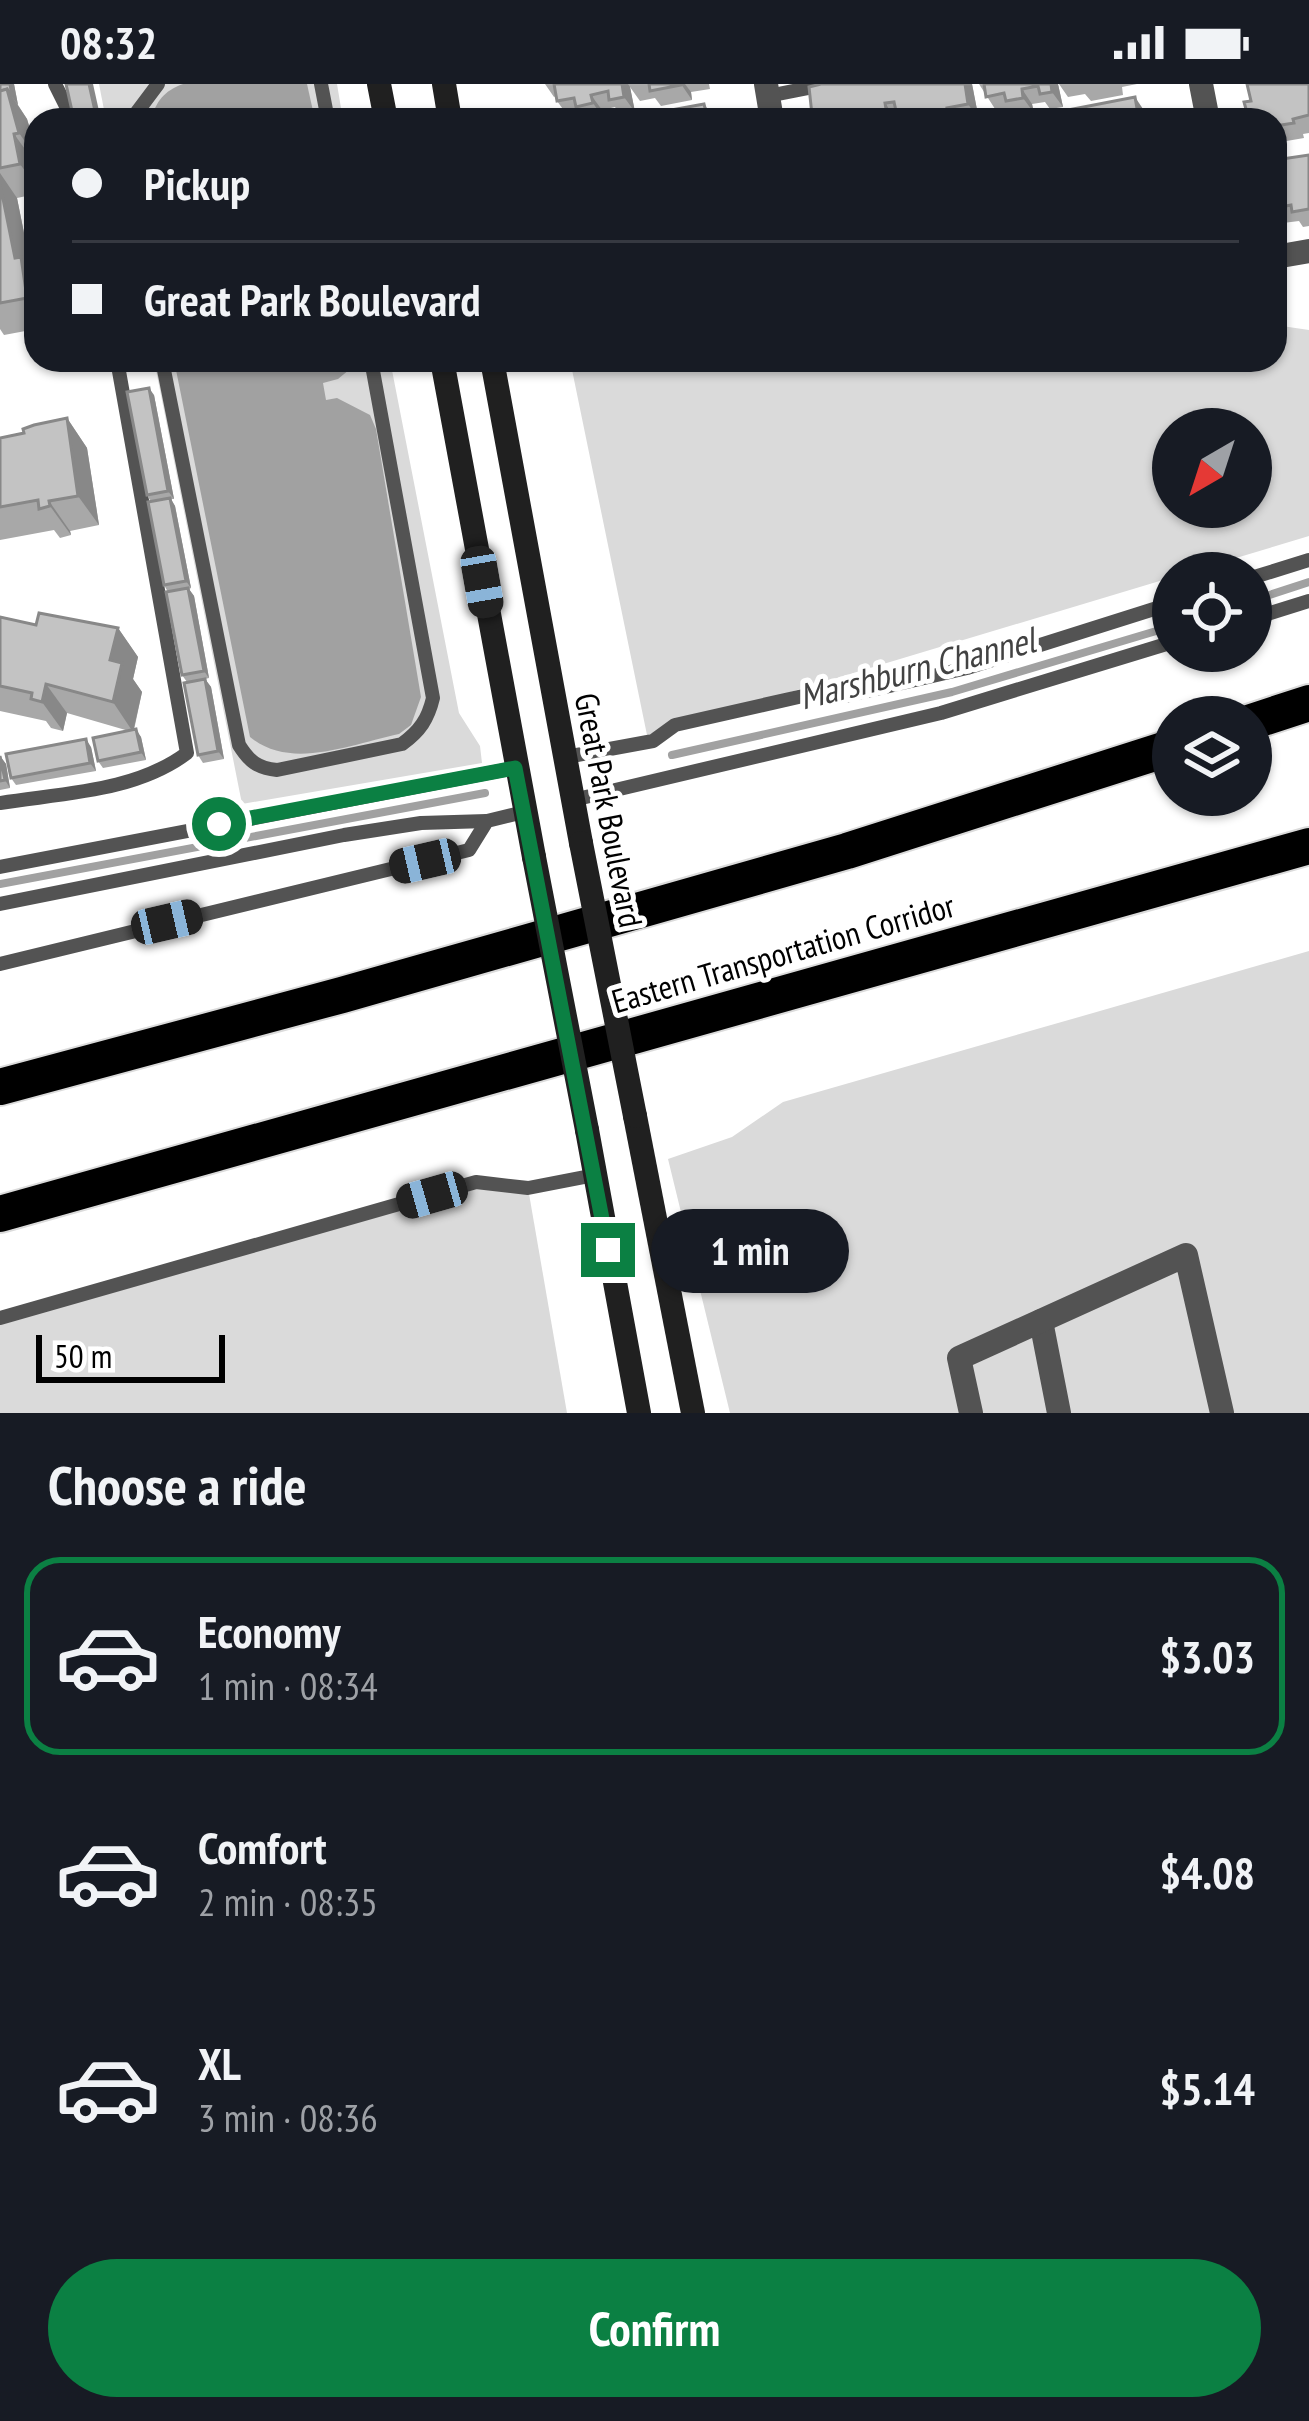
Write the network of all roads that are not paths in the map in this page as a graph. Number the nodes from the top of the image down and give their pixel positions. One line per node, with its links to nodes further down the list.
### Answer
1 (829, 84): 2 (lane)
2 (768, 100)
3 (119, 372): 20 (lane)
4 (164, 372): 5 (lane)
5 (373, 372)
6 (444, 372): 18 (main road)
7 (494, 372): 17 (main road, Great Park Boulevard)
8 (1309, 560): 9 (lane)
9 (1272, 571)
10 (1309, 601): 12 (lane)
11 (1152, 610): 17 (lane)
12 (1272, 612)
13 (1152, 649): 19 (lane)
14 (1309, 703): 15 (highway)
15 (1272, 715)
16 (1152, 754): 27 (highway)
17 (566, 757): 19 (main road, Great Park Boulevard)
18 (515, 768): 21 (main road); 24 (lane)
19 (573, 800): 33 (main road, Great Park Boulevard, bridge)
20 (0, 803)
21 (524, 812): 22 (lane); 28 (main road, bridge)
22 (487, 821): 25 (lane); 26 (lane)
23 (1309, 845): 29 (highway, Eastern Transportation Corridor)
24 (0, 868)
25 (0, 904)
26 (0, 964)
27 (0, 1087)
28 (595, 1175): 30 (lane); 32 (main road)
29 (0, 1214)
30 (0, 1318)
31 (1041, 1321): 34 (street); 35 (street); 36 (street)
32 (639, 1413)
33 (693, 1413)
34 (971, 1413)
35 (1059, 1413)
36 (1222, 1413)

